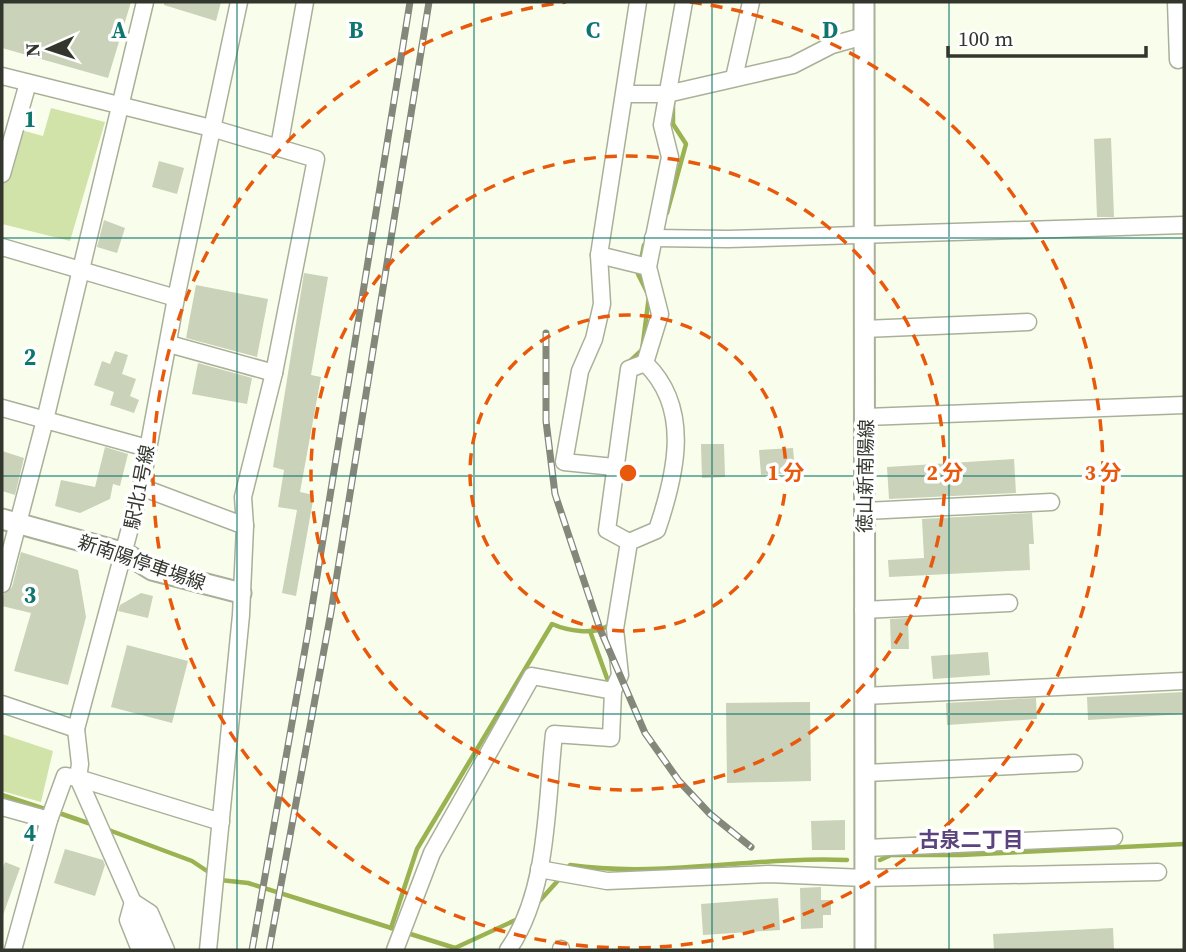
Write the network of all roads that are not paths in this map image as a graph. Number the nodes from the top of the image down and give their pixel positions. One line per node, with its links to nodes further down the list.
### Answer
1 (145, 2): 16 (street)
2 (239, 2): 17 (street, 駅北1号線)
3 (305, 2): 18 (street)
4 (638, 2): 14 (street)
5 (684, 2): 15 (street)
6 (751, 2): 12 (street)
7 (864, 2): 9 (main road, 徳山新南陽線)
8 (1176, 2): 10 (street)
9 (864, 36): 12 (street); 21 (main road, 徳山新南陽線)
10 (1178, 60)
11 (2, 76): 13 (street)
12 (734, 78): 15 (street)
13 (28, 83): 16 (street); 19 (street)
14 (625, 94): 15 (street); 24 (street)
15 (667, 94): 22 (street)
16 (119, 107): 17 (street); 26 (street)
17 (211, 128): 18 (street); 27 (street, 駅北1号線)
18 (279, 147): 32 (street)
19 (2, 174)
20 (1184, 225): 21 (street)
21 (865, 234): 22 (street); 29 (main road, 徳山新南陽線)
22 (653, 238): 25 (street)
23 (2, 247): 26 (street)
24 (599, 255): 25 (street); 38 (street)
25 (648, 267): 31 (street)
26 (81, 272): 27 (street); 36 (street)
27 (176, 298): 30 (street, 駅北1号線)
28 (1028, 323): 29 (street)
29 (864, 329): 35 (main road, 徳山新南陽線)
30 (169, 344): 32 (street); 37 (street, 駅北1号線)
31 (645, 363): 38 (street); 44 (street)
32 (274, 373): 43 (street)
33 (1184, 405): 35 (street)
34 (2, 408): 36 (street)
35 (866, 417): 41 (main road, 徳山新南陽線)
36 (45, 420): 37 (street); 42 (street)
37 (147, 448): 39 (street, 駅北1号線)
38 (614, 467): 44 (street)
39 (141, 486): 43 (street); 45 (street, 駅北1号線)
40 (1051, 502): 41 (street)
41 (865, 511): 49 (main road, 徳山新南陽線)
42 (10, 521): 45 (main road, 新南陽停車場線); 46 (street)
43 (245, 526): 47 (street)
44 (629, 542): 51 (street)
45 (125, 552): 47 (main road, 新南陽停車場線); 54 (street, 駅北1号線)
46 (2, 584)
47 (241, 593): 60 (street)
48 (1009, 603): 49 (street)
49 (863, 610): 52 (main road, 徳山新南陽線)
50 (1184, 681): 52 (street)
51 (613, 691): 63 (street); 72 (street)
52 (864, 696): 56 (main road, 徳山新南陽線)
53 (2, 704): 54 (street)
54 (76, 729): 57 (street, 駅北1号線)
55 (1074, 764): 56 (street)
56 (866, 773): 62 (main road, 徳山新南陽線)
57 (78, 778): 59 (street); 60 (street); 66 (street)
58 (2, 807): 59 (street)
59 (49, 820): 67 (street)
60 (221, 822): 71 (street)
61 (1114, 836): 62 (street)
62 (866, 848): 65 (main road, 徳山新南陽線)
63 (539, 869): 65 (street); 73 (street)
64 (1158, 872): 65 (street)
65 (865, 878): 74 (main road, 徳山新南陽線)
66 (133, 902): 68 (street); 69 (street); 70 (street)
67 (13, 950)
68 (140, 950)
69 (153, 950)
70 (166, 950)
71 (208, 950)
72 (395, 950)
73 (508, 950)
74 (865, 950)

